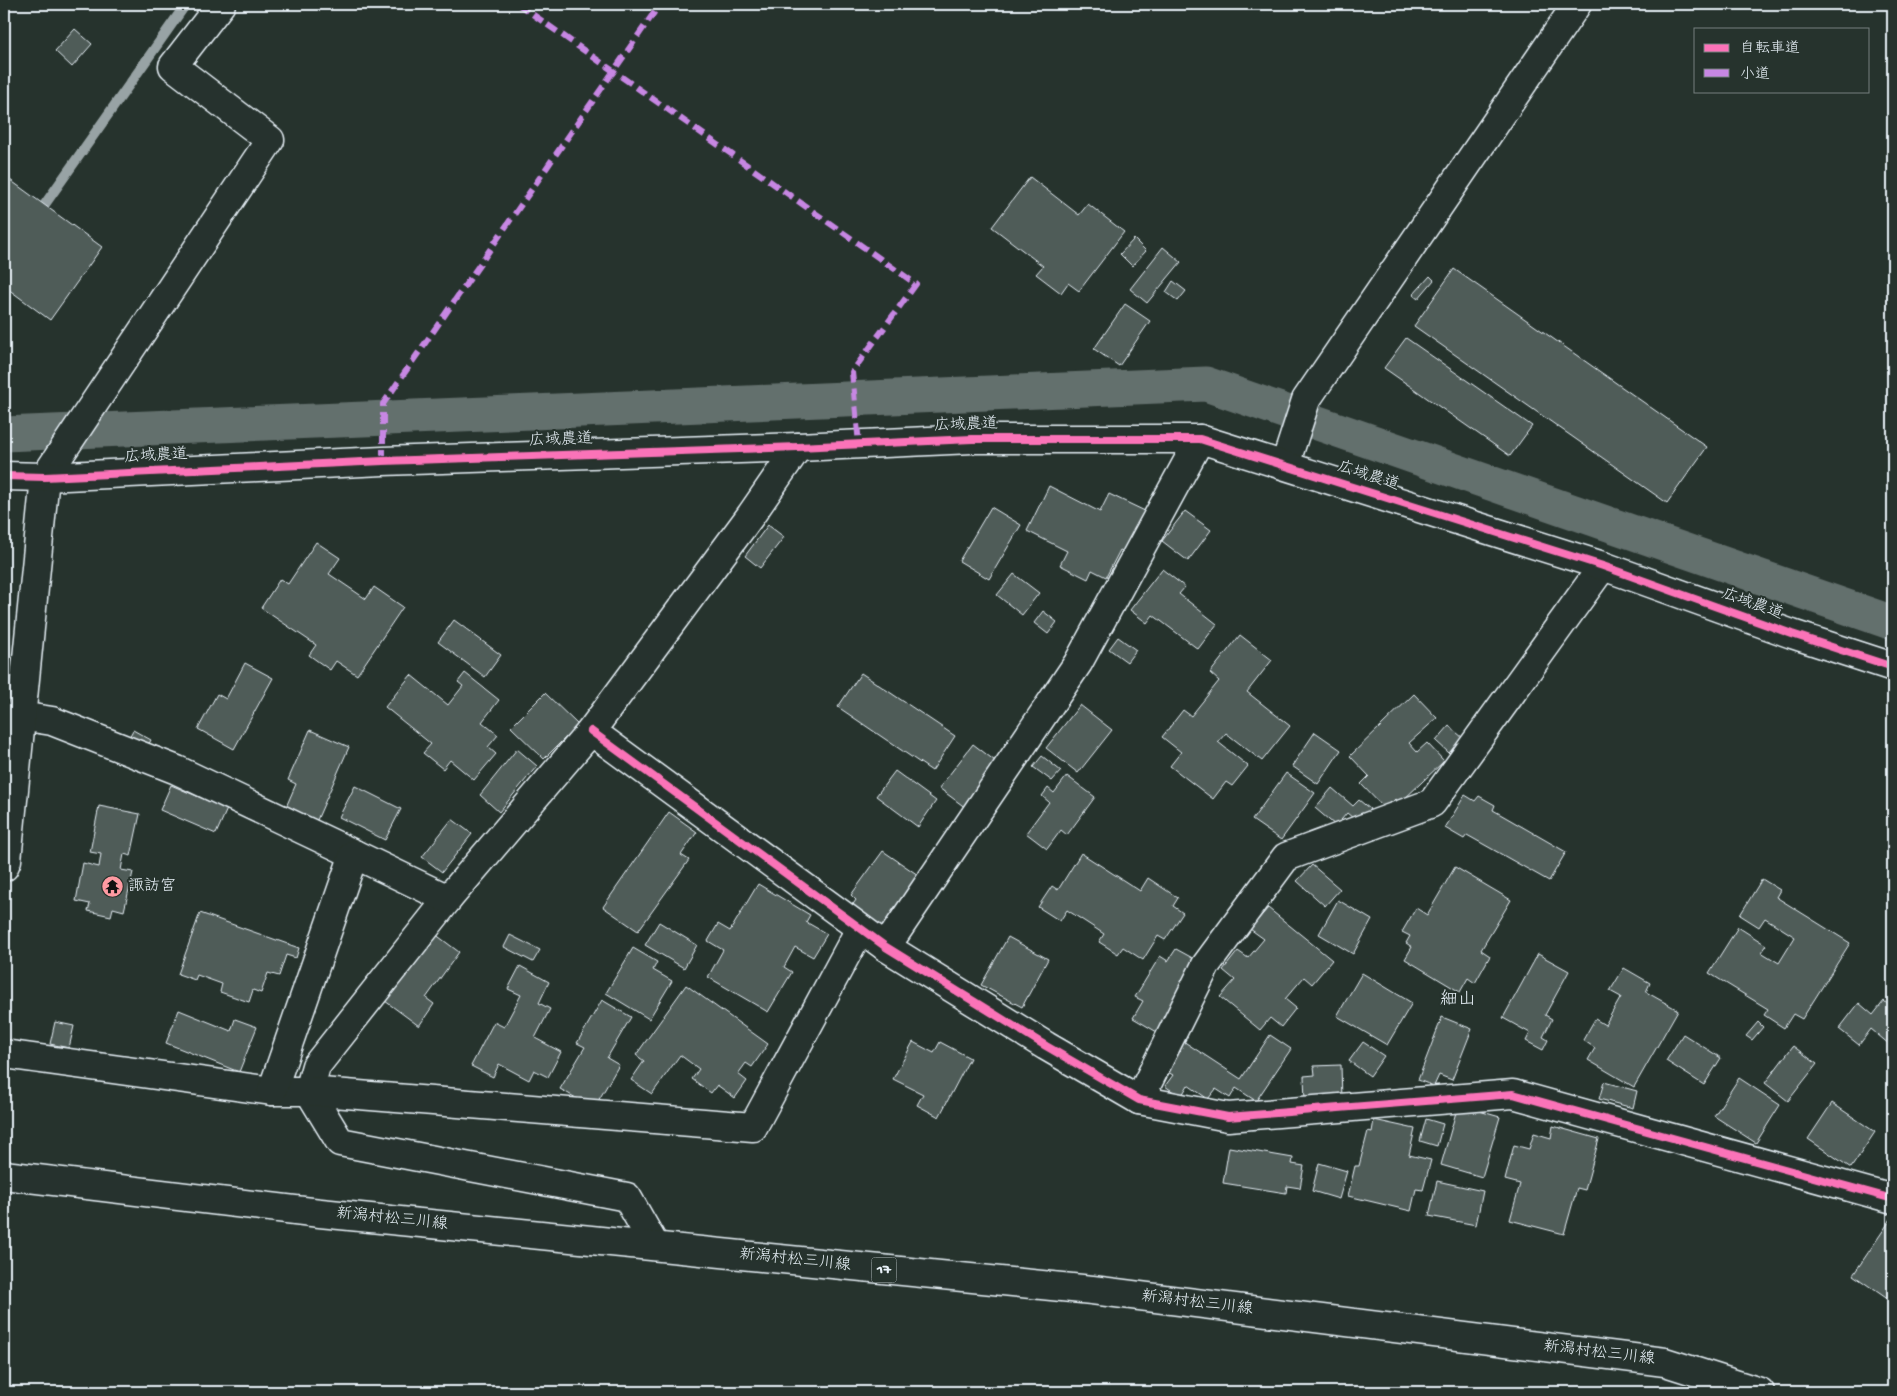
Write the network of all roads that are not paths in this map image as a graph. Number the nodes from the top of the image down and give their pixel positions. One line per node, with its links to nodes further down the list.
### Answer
1 (221, 4): 7 (street)
2 (1577, 4): 5 (street)
3 (1200, 439): 4 (street, 広域農道); 5 (street, 広域農道); 16 (street)
4 (798, 447): 7 (street, 広域農道); 11 (street)
5 (1284, 465): 8 (street, 広域農道)
6 (4, 476): 7 (street, 広域農道)
7 (45, 477): 10 (street)
8 (1603, 566): 9 (street, 広域農道); 20 (street)
9 (1893, 666)
10 (20, 716): 12 (street); 13 (street)
11 (590, 731): 14 (street); 15 (street)
12 (354, 854): 14 (street); 18 (street)
13 (4, 867)
14 (448, 899): 19 (street)
15 (860, 929): 16 (street); 19 (street)
16 (886, 948): 20 (street)
17 (4, 1054): 18 (street)
18 (272, 1091): 19 (street)
19 (309, 1091): 23 (street)
20 (1139, 1100): 22 (street)
21 (4, 1175): 23 (street, 新潟村松三川線 / 17)
22 (1893, 1199)
23 (655, 1246): 24 (street, 新潟村松三川線 / 17)
24 (1760, 1392)

